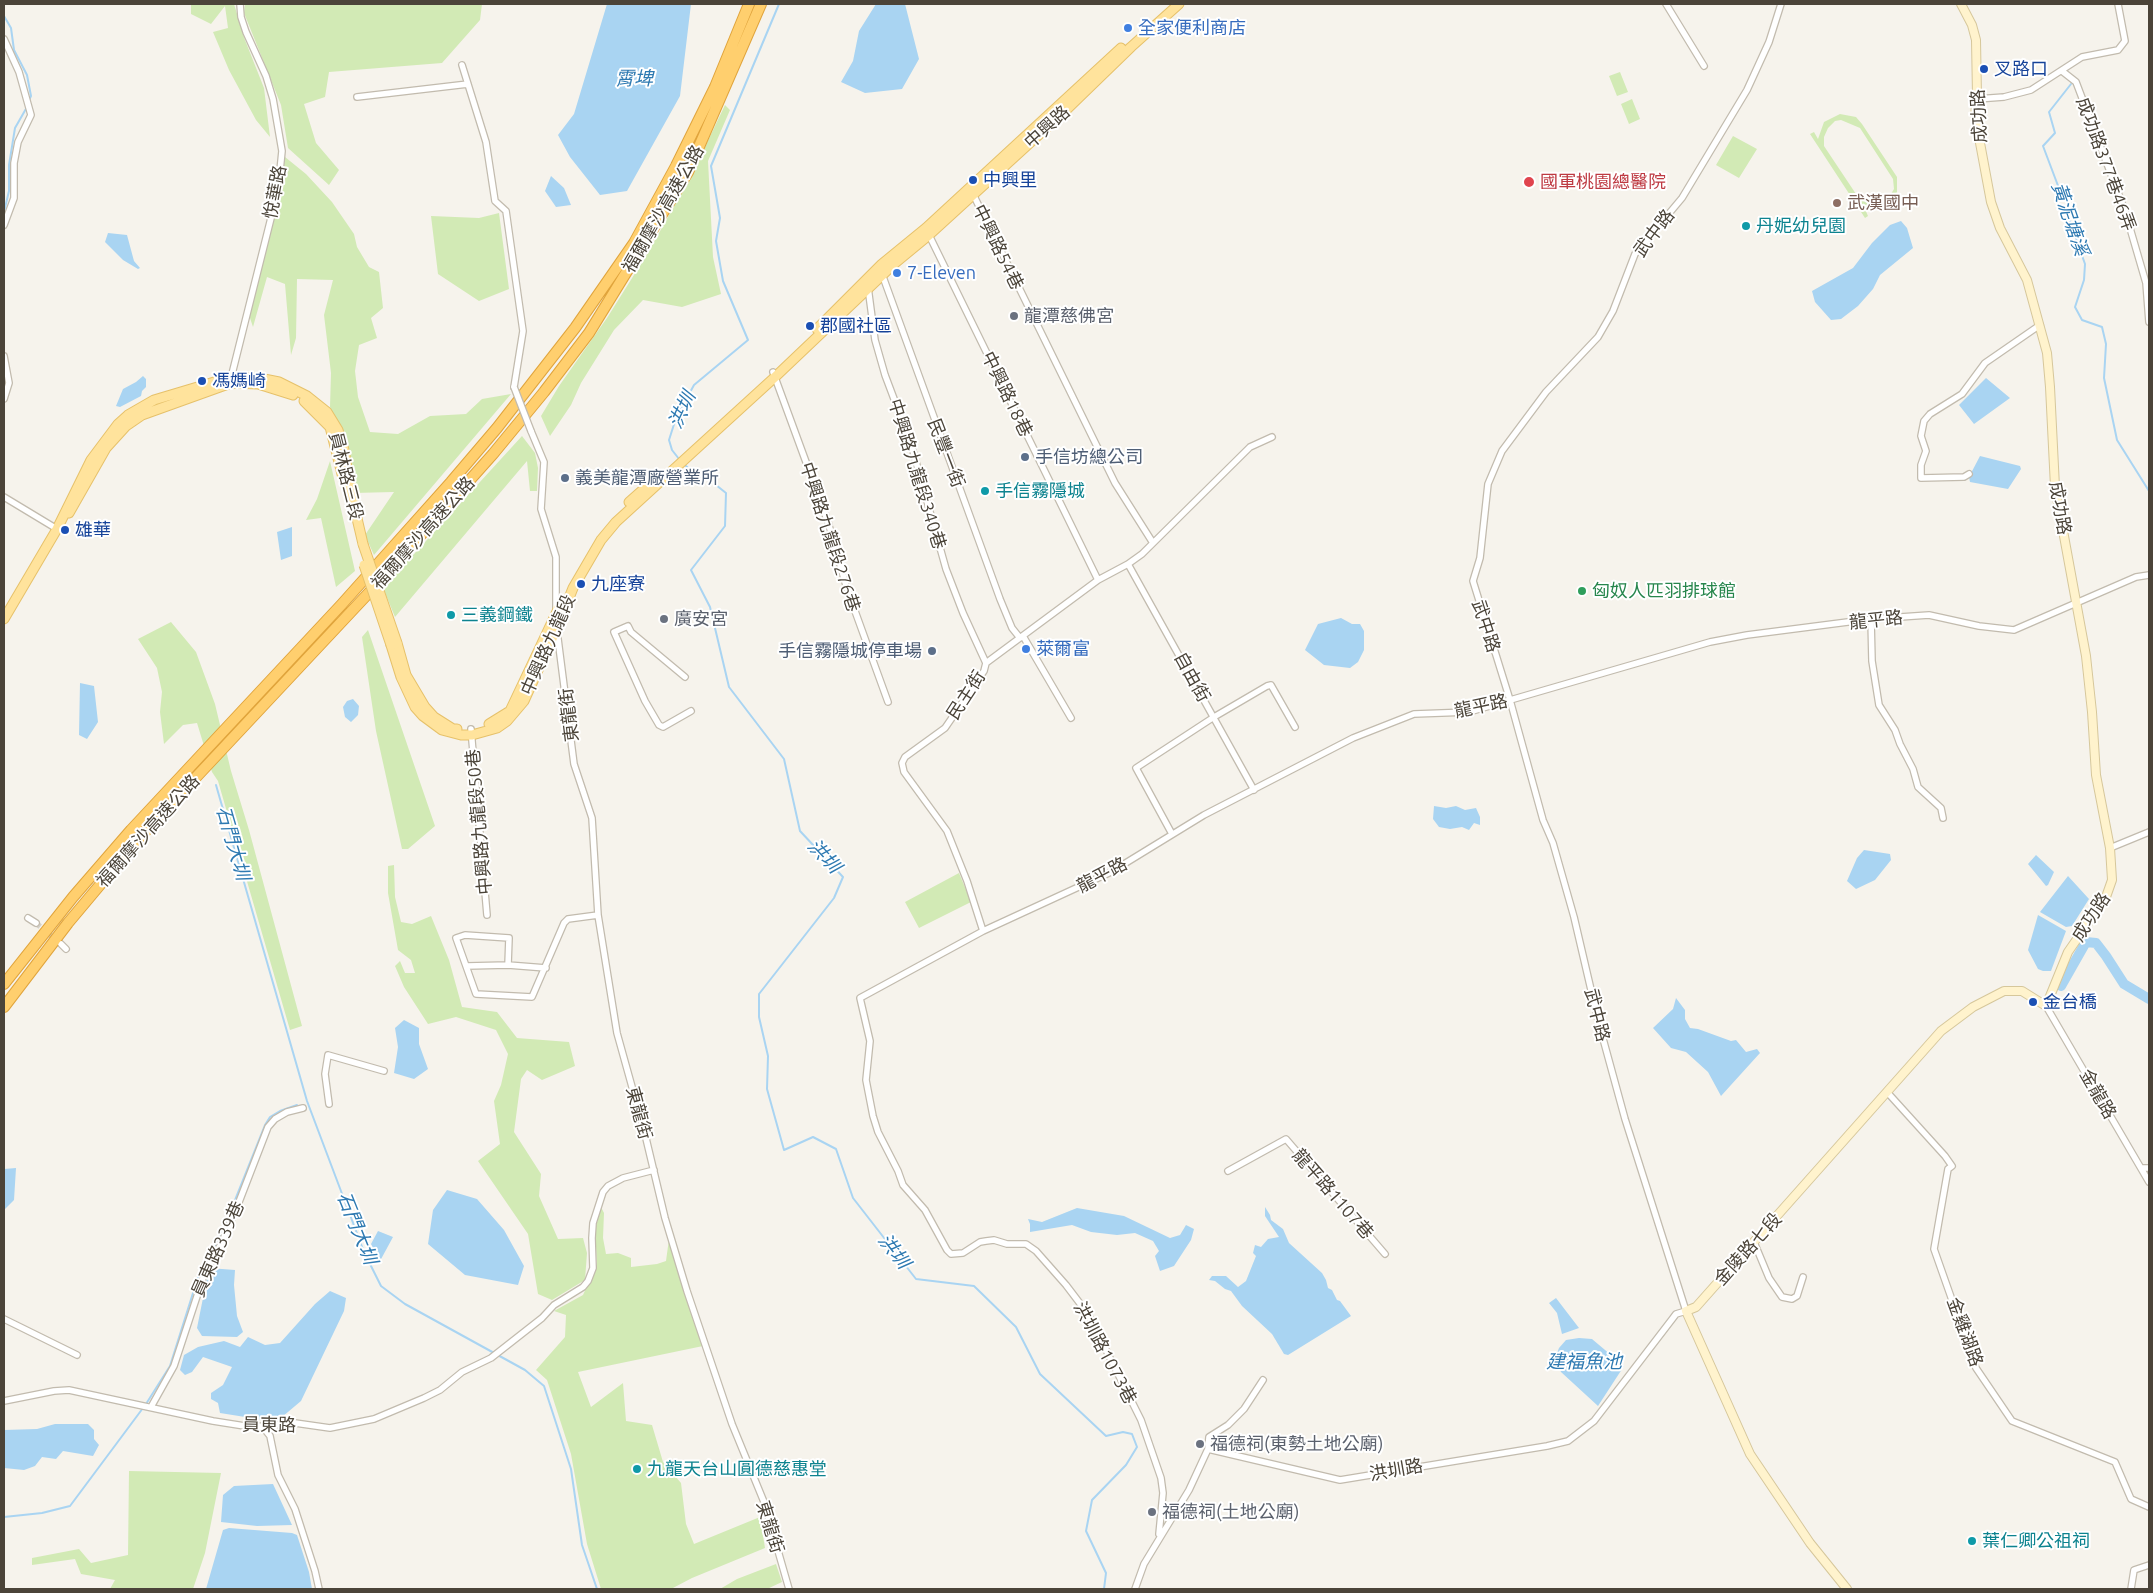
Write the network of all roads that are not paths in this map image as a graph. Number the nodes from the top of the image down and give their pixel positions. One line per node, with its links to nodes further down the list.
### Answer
1 (240, 4): 27 (street, 悅華路)
2 (749, 4): 68 (highway, 福爾摩沙高速公路)
3 (761, 4): 71 (highway, 福爾摩沙高速公路)
4 (1171, 4): 17 (main road, 中興路)
5 (1179, 4): 17 (main road, 中興路)
6 (1666, 4): 12 (street)
7 (1782, 4): 46 (street, 武中路)
8 (1960, 4): 16 (street, 成功路)
9 (2118, 4): 13 (street)
10 (4, 39): 18 (street)
11 (462, 65): 14 (street)
12 (1704, 66)
13 (2062, 71): 16 (street); 23 (street, 成功路377巷46弄)
14 (468, 84): 15 (street); 41 (street, 東龍街, bridge)
15 (357, 96)
16 (1977, 99): 24 (street, 成功路)
17 (971, 191): 19 (main road, 中興路); 20 (main road, 中興路); 34 (street, 中興路54巷)
18 (4, 225)
19 (929, 234): 21 (main road, 中興路); 37 (street, 中興路18巷)
20 (882, 264): 21 (street, 民豐一街); 22 (main road, 中興路)
21 (882, 275): 22 (main road, 中興路); 42 (street, 民豐一街)
22 (867, 285): 26 (main road); 43 (street, 中興路九龍段340巷)
23 (2149, 322)
24 (2040, 324): 31 (street); 38 (street, 成功路)
25 (4, 356): 28 (street)
26 (774, 375): 30 (main road); 47 (street, 中興路九龍段276巷)
27 (231, 380): 33 (main road, 員林路三段); 44 (main road, 員林路三段, bridge)
28 (4, 399)
29 (1272, 437): 34 (street, 民主街)
30 (676, 464): 41 (main road, 中興路九龍段); 41 (main road, 中興路九龍段)
31 (1969, 474)
32 (4, 497): 33 (street)
33 (57, 529): 39 (main road, 員林路三段)
34 (1152, 544): 35 (street, 民主街)
35 (1128, 564): 37 (street, 民主街); 49 (street, 自由街)
36 (2149, 575): 38 (street, 龍平路)
37 (1098, 580): 42 (street, 民主街)
38 (2076, 603): 40 (street, 龍平路); 57 (street, 成功路)
39 (4, 619)
40 (1871, 619): 46 (street, 龍平路); 54 (street)
41 (556, 621): 52 (main road, 中興路九龍段); 52 (main road, 中興路九龍段); 59 (street, 東龍街)
42 (1022, 637): 43 (street, 民主街); 50 (street, 民豐一街)
43 (986, 663): 62 (street, 民主街)
44 (404, 676): 52 (main road, 中興路九龍段)
45 (685, 677): 48 (street)
46 (1510, 700): 53 (street, 龍平路); 84 (street, 武中路)
47 (888, 702)
48 (691, 711)
49 (1214, 717): 51 (street); 53 (street, 自由街); 56 (street)
50 (1071, 718)
51 (1295, 727)
52 (471, 732): 58 (street, 中興路九龍段50巷)
53 (1254, 790): 56 (street, 龍平路)
54 (1943, 818)
55 (2149, 832): 57 (street)
56 (1172, 834): 62 (street, 龍平路)
57 (2110, 848): 70 (street, 成功路)
58 (487, 915)
59 (598, 915): 67 (street); 78 (street, 東龍街)
60 (28, 918): 61 (street)
61 (36, 924)
62 (983, 931): 69 (street, 龍平路)
63 (61, 944): 64 (street)
64 (66, 949)
65 (508, 965): 66 (street); 66 (street); 67 (street)
66 (467, 966): 67 (street)
67 (546, 968)
68 (4, 984)
69 (860, 998): 93 (street, 洪圳路1073巷)
70 (2046, 1006): 73 (street, 金陵路七段); 76 (street, 金龍路)
71 (4, 1007)
72 (384, 1071): 74 (street)
73 (1886, 1092): 81 (street, 金陵路七段); 92 (street, 金雞湖路)
74 (330, 1104)
75 (303, 1108): 89 (street, 員東路339巷)
76 (2141, 1168): 77 (street); 80 (street, 金龍路)
77 (2149, 1168)
78 (654, 1170): 90 (street, 員東路); 96 (street, 東龍街)
79 (1228, 1171): 82 (street, 龍平路1107巷)
80 (2149, 1182)
81 (1754, 1242): 83 (street); 84 (street, 金陵路七段)
82 (1385, 1254)
83 (1803, 1277)
84 (1686, 1311): 91 (street, 洪圳路); 98 (street)
85 (4, 1319): 86 (street)
86 (76, 1355)
87 (1263, 1380): 91 (street)
88 (4, 1401): 89 (street, 員東路)
89 (151, 1407): 90 (street, 員東路)
90 (262, 1426): 95 (street)
91 (1208, 1449): 93 (street)
92 (2149, 1507)
93 (1159, 1536): 97 (street)
94 (2149, 1565): 99 (street)
95 (319, 1589)
96 (789, 1589)
97 (1135, 1589)
98 (1847, 1589)
99 (2132, 1589)

